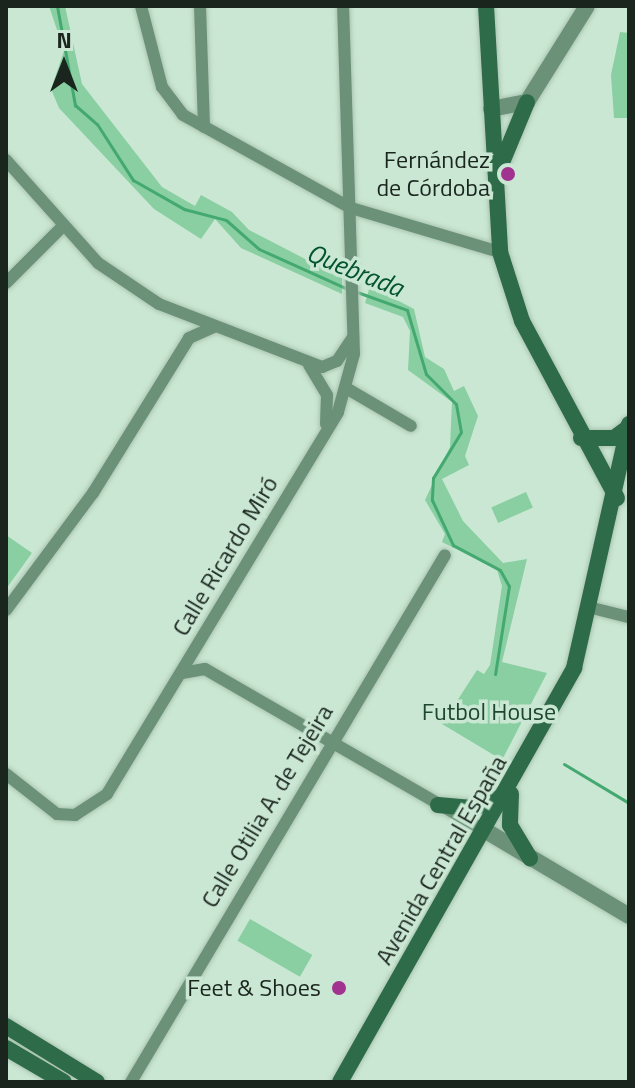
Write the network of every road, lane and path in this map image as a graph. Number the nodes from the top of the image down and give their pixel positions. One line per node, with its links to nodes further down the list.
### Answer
1 (141, 6): 8 (street)
2 (200, 6): 8 (street)
3 (343, 6): 11 (street, Calle Ricardo Miró)
4 (486, 6): 7 (main road)
5 (587, 6): 6 (street)
6 (527, 102): 7 (street); 10 (main road)
7 (491, 109): 10 (main road)
8 (204, 127): 11 (street)
9 (6, 160): 12 (street)
10 (494, 182): 13 (main road)
11 (351, 208): 13 (street); 17 (street, Calle Ricardo Miró)
12 (63, 226): 14 (street); 15 (street)
13 (500, 252): 24 (main road)
14 (6, 283)
15 (173, 309): 16 (street); 18 (street)
16 (219, 327): 18 (street); 19 (street)
17 (353, 337): 19 (street); 20 (street, Calle Ricardo Miró)
18 (189, 338): 28 (street)
19 (308, 363): 23 (street)
20 (346, 388): 21 (street); 23 (street, Calle Ricardo Miró)
21 (411, 426)
22 (629, 426): 24 (main road); 25 (main road, Avenida Central España)
23 (324, 431): 30 (street, Calle Ricardo Miró)
24 (581, 438): 25 (main road)
25 (617, 498): 27 (main road, Avenida Central España)
26 (445, 555): 33 (street, Calle Otilia A. de Tejeira)
27 (592, 608): 29 (street); 35 (main road, Avenida Central España)
28 (6, 610)
29 (629, 617)
30 (200, 642): 31 (street); 32 (street, Calle Ricardo Miró)
31 (205, 669): 32 (street); 33 (street)
32 (181, 673): 34 (street, Calle Ricardo Miró)
33 (329, 745): 36 (street); 44 (street, Calle Otilia A. de Tejeira)
34 (6, 774)
35 (510, 790): 36 (main road); 37 (main road, Avenida Central España); 38 (main road)
36 (438, 805): 37 (street)
37 (486, 831): 38 (street); 45 (main road, Avenida Central España)
38 (530, 858): 39 (street)
39 (629, 916)
40 (6, 1026): 43 (main road)
41 (6, 1048): 42 (main road)
42 (64, 1082)
43 (97, 1082)
44 (131, 1082)
45 (340, 1082)

